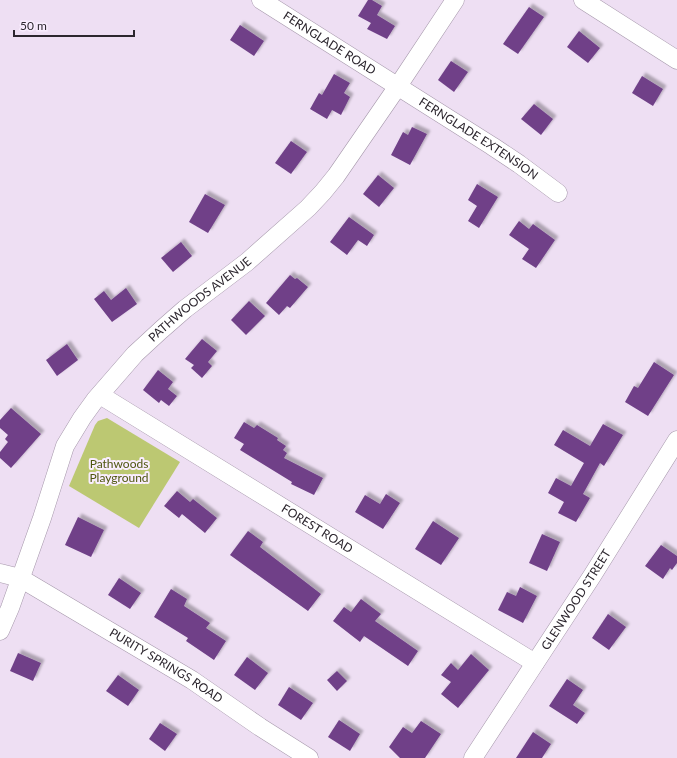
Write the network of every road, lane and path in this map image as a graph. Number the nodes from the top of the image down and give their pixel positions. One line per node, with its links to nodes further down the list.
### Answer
1 (261, 0): 5 (street, FERNGLADE ROAD)
2 (454, 0): 5 (street, PATHWOODS AVENUE)
3 (583, 0): 4 (street)
4 (677, 60)
5 (398, 86): 6 (street, FERNGLADE EXTENSION); 7 (street, PATHWOODS AVENUE)
6 (558, 193)
7 (100, 395): 10 (street, PATHWOODS AVENUE); 12 (street, FOREST ROAD)
8 (677, 440): 12 (street, GLENWOOD STREET)
9 (0, 573): 10 (street, PURITY SPRINGS ROAD)
10 (20, 578): 11 (street, PATHWOODS AVENUE); 13 (street, PURITY SPRINGS ROAD)
11 (0, 631)
12 (535, 663): 14 (street, GLENWOOD STREET)
13 (309, 758)
14 (473, 758)

